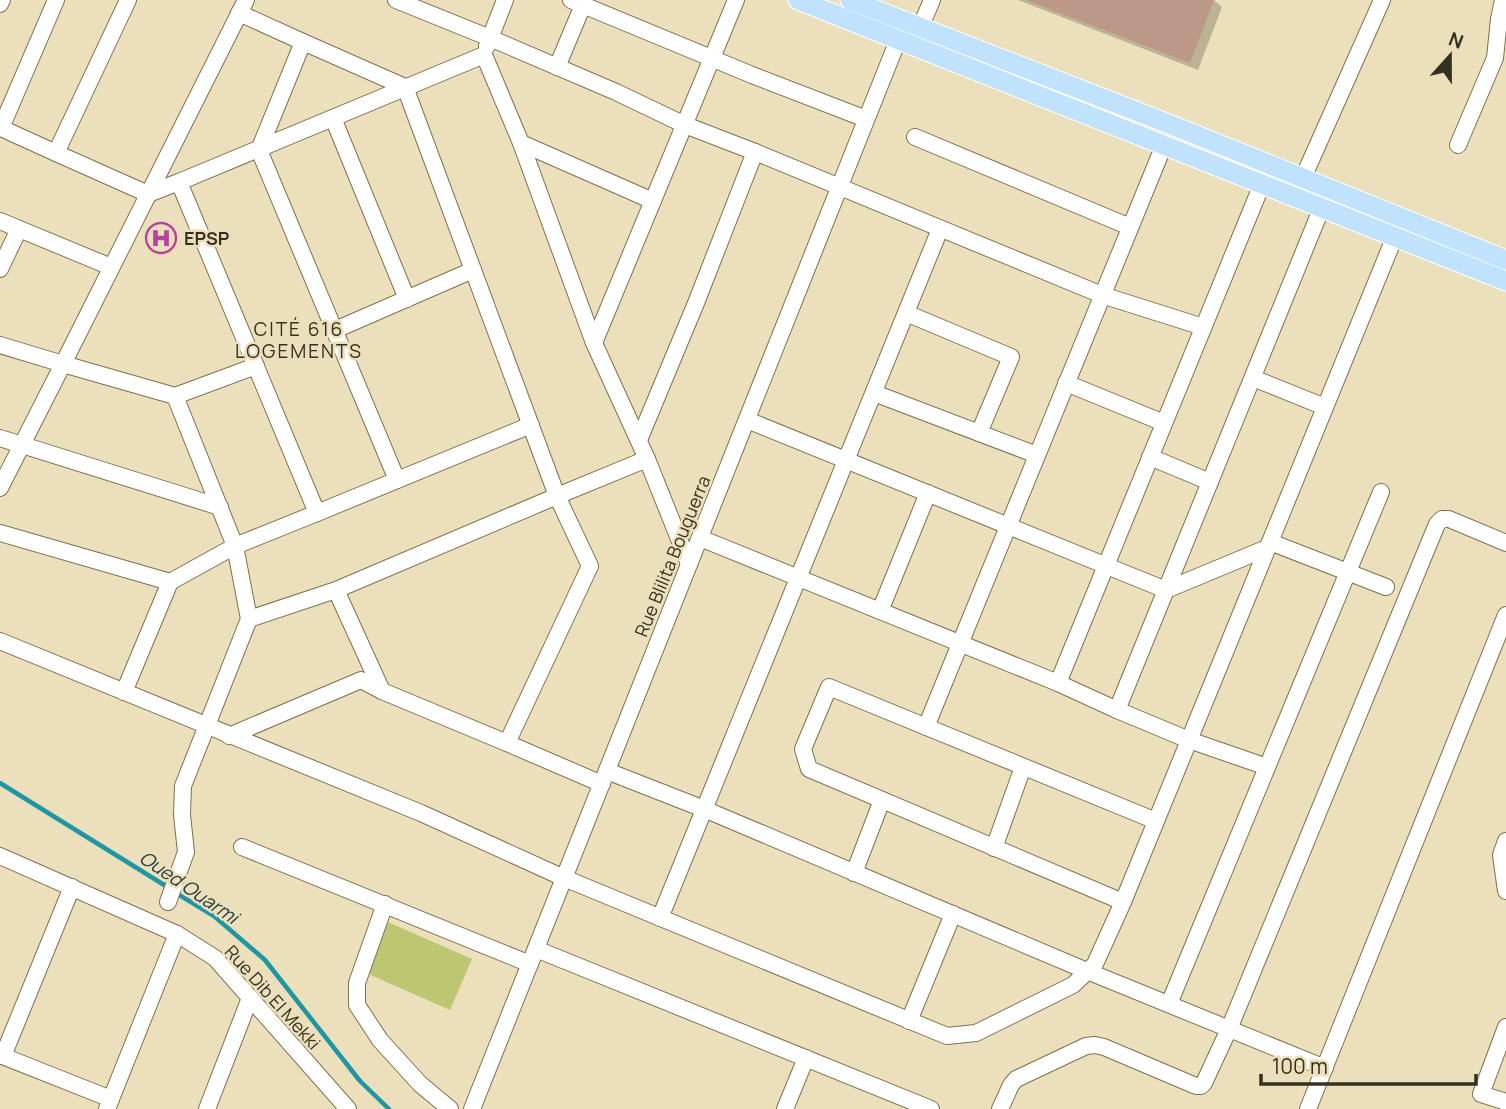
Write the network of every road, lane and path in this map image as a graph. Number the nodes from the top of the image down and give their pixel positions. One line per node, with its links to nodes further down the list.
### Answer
1 (56, 0): 25 (street)
2 (128, 0): 32 (street)
3 (396, 0): 12 (street)
4 (505, 0): 15 (street)
5 (736, 0): 19 (street)
6 (798, 0): 16 (main road)
7 (850, 0): 14 (main road)
8 (932, 0): 14 (street)
9 (1382, 0): 33 (street)
10 (1503, 0): 29 (street)
11 (577, 3): 19 (street); 20 (street)
12 (423, 5): 15 (street)
13 (243, 6): 17 (street); 37 (street)
14 (920, 28): 16 (street); 33 (main road)
15 (490, 38): 18 (street); 20 (street)
16 (898, 40): 23 (street, Rue Blilita Bouguerra); 28 (main road)
17 (303, 42): 21 (street); 30 (street)
18 (484, 55): 21 (street); 27 (street)
19 (712, 58): 23 (street); 24 (street)
20 (557, 67): 24 (street)
21 (405, 88): 22 (street); 48 (street)
22 (333, 118): 30 (street); 51 (street)
23 (866, 119): 36 (street, Rue Blilita Bouguerra)
24 (684, 125): 31 (street); 38 (street)
25 (1, 128): 32 (street)
26 (915, 137): 41 (street)
27 (521, 144): 38 (street); 55 (street)
28 (1164, 145): 35 (main road); 41 (street)
29 (1458, 145)
30 (259, 150): 34 (street); 54 (street)
31 (755, 152): 36 (street); 69 (street)
32 (56, 153): 37 (street)
33 (1303, 178): 45 (main road)
34 (180, 182): 37 (street); 58 (street)
35 (1262, 184): 39 (main road); 53 (street)
36 (840, 187): 43 (street); 64 (street, Rue Blilita Bouguerra)
37 (148, 194): 46 (street)
38 (653, 201): 55 (street)
39 (1322, 208): 44 (main road); 59 (street)
40 (0, 221): 42 (street)
41 (1130, 227): 50 (street)
42 (19, 229): 46 (street); 47 (street)
43 (940, 229): 50 (street); 52 (street)
44 (1395, 236): 49 (main road); 63 (street)
45 (1506, 260)
46 (111, 267): 57 (street)
47 (0, 269)
48 (474, 270): 51 (street); 66 (street)
49 (1506, 281)
50 (1102, 295): 53 (street); 60 (street)
51 (407, 299): 54 (street)
52 (906, 313): 61 (street); 67 (street)
53 (1203, 327): 65 (street)
54 (334, 330): 75 (street)
55 (594, 343): 69 (street)
56 (0, 345): 57 (street)
57 (63, 364): 62 (street); 70 (street)
58 (256, 366): 62 (street); 82 (street)
59 (1253, 378): 63 (street); 76 (street)
60 (1066, 383): 65 (street); 71 (street)
61 (874, 393): 67 (street); 74 (street)
62 (175, 396): 81 (street)
63 (1325, 407): 87 (street)
64 (747, 420): 74 (street); 85 (street, Rue Blilita Bouguerra)
65 (1164, 423): 72 (street)
66 (531, 425): 75 (street); 80 (street)
67 (979, 433): 71 (street)
68 (0, 439): 70 (street)
69 (639, 440): 73 (street)
70 (21, 446): 77 (street); 81 (street)
71 (1037, 455): 83 (street)
72 (1150, 457): 76 (street); 90 (street)
73 (647, 459): 80 (street); 89 (street)
74 (846, 460): 79 (street); 92 (street)
75 (397, 480): 82 (street)
76 (1210, 482): 96 (street)
77 (0, 488)
78 (1381, 492): 91 (street)
79 (928, 493): 83 (street); 97 (street)
80 (557, 496): 95 (street); 110 (street)
81 (219, 507): 88 (street)
82 (317, 513): 88 (street)
83 (1008, 526): 90 (street); 101 (street)
84 (0, 533): 93 (street)
85 (700, 538): 89 (street, Rue Blilita Bouguerra); 92 (street)
86 (1506, 543): 137 (street)
87 (1268, 545): 91 (street); 96 (street); 109 (street)
88 (235, 546): 93 (street); 99 (street)
89 (690, 564): 113 (street, Rue Blilita Bouguerra)
90 (1106, 565): 96 (street); 103 (street)
91 (1348, 572): 94 (street); 112 (street)
92 (798, 577): 97 (street); 115 (street)
93 (170, 582): 104 (street)
94 (1386, 587)
95 (336, 590): 99 (street); 102 (street)
96 (1166, 590): 105 (street)
97 (880, 611): 101 (street)
98 (1506, 615): 140 (street)
99 (249, 619): 106 (street)
100 (0, 641): 104 (street)
101 (960, 643): 103 (street); 107 (street)
102 (367, 677): 108 (street); 110 (street)
103 (1058, 683): 105 (street)
104 (124, 692): 106 (street)
105 (1117, 710): 109 (street)
106 (206, 726): 108 (street); 125 (street)
107 (926, 727): 111 (street); 114 (street)
108 (229, 736): 122 (street)
109 (1189, 740): 112 (street); 116 (street)
110 (507, 743): 113 (street)
111 (1023, 767): 116 (street); 119 (street)
112 (1267, 767): 134 (street)
113 (604, 778): 115 (street); 122 (street, Rue Blilita Bouguerra)
114 (882, 800): 119 (street); 121 (street)
115 (704, 809): 121 (street); 129 (street)
116 (1156, 821): 126 (street)
117 (1506, 841): 124 (street)
118 (242, 848): 127 (street)
119 (994, 848): 126 (street)
120 (0, 856): 123 (street, Rue Dib El Mekki)
121 (854, 873): 128 (street)
122 (564, 878): 129 (street); 131 (street, Rue Blilita Bouguerra)
123 (72, 887): 130 (street, Rue Dib El Mekki); 138 (street)
124 (1506, 891)
125 (168, 902)
126 (1123, 902): 132 (street)
127 (385, 904): 131 (street); 145 (street)
128 (953, 914): 132 (street); 135 (street)
129 (660, 918): 135 (street)
130 (177, 934): 133 (street, Rue Dib El Mekki); 142 (street)
131 (533, 957): 139 (street); 146 (street, Rue Blilita Bouguerra)
132 (1087, 971): 134 (street); 135 (street)
133 (250, 998): 143 (street); 144 (street, Rue Dib El Mekki)
134 (1169, 1004): 137 (street)
135 (909, 1021)
136 (1506, 1027): 141 (street)
137 (1228, 1028): 140 (street); 149 (street)
138 (2, 1055): 142 (street)
139 (806, 1058): 147 (street); 148 (street)
140 (1325, 1068): 150 (street)
141 (1506, 1102)
142 (109, 1104)
143 (207, 1109)
144 (348, 1109)
145 (450, 1109)
146 (472, 1109)
147 (785, 1109)
148 (931, 1109)
149 (1000, 1109)
150 (1309, 1109)

